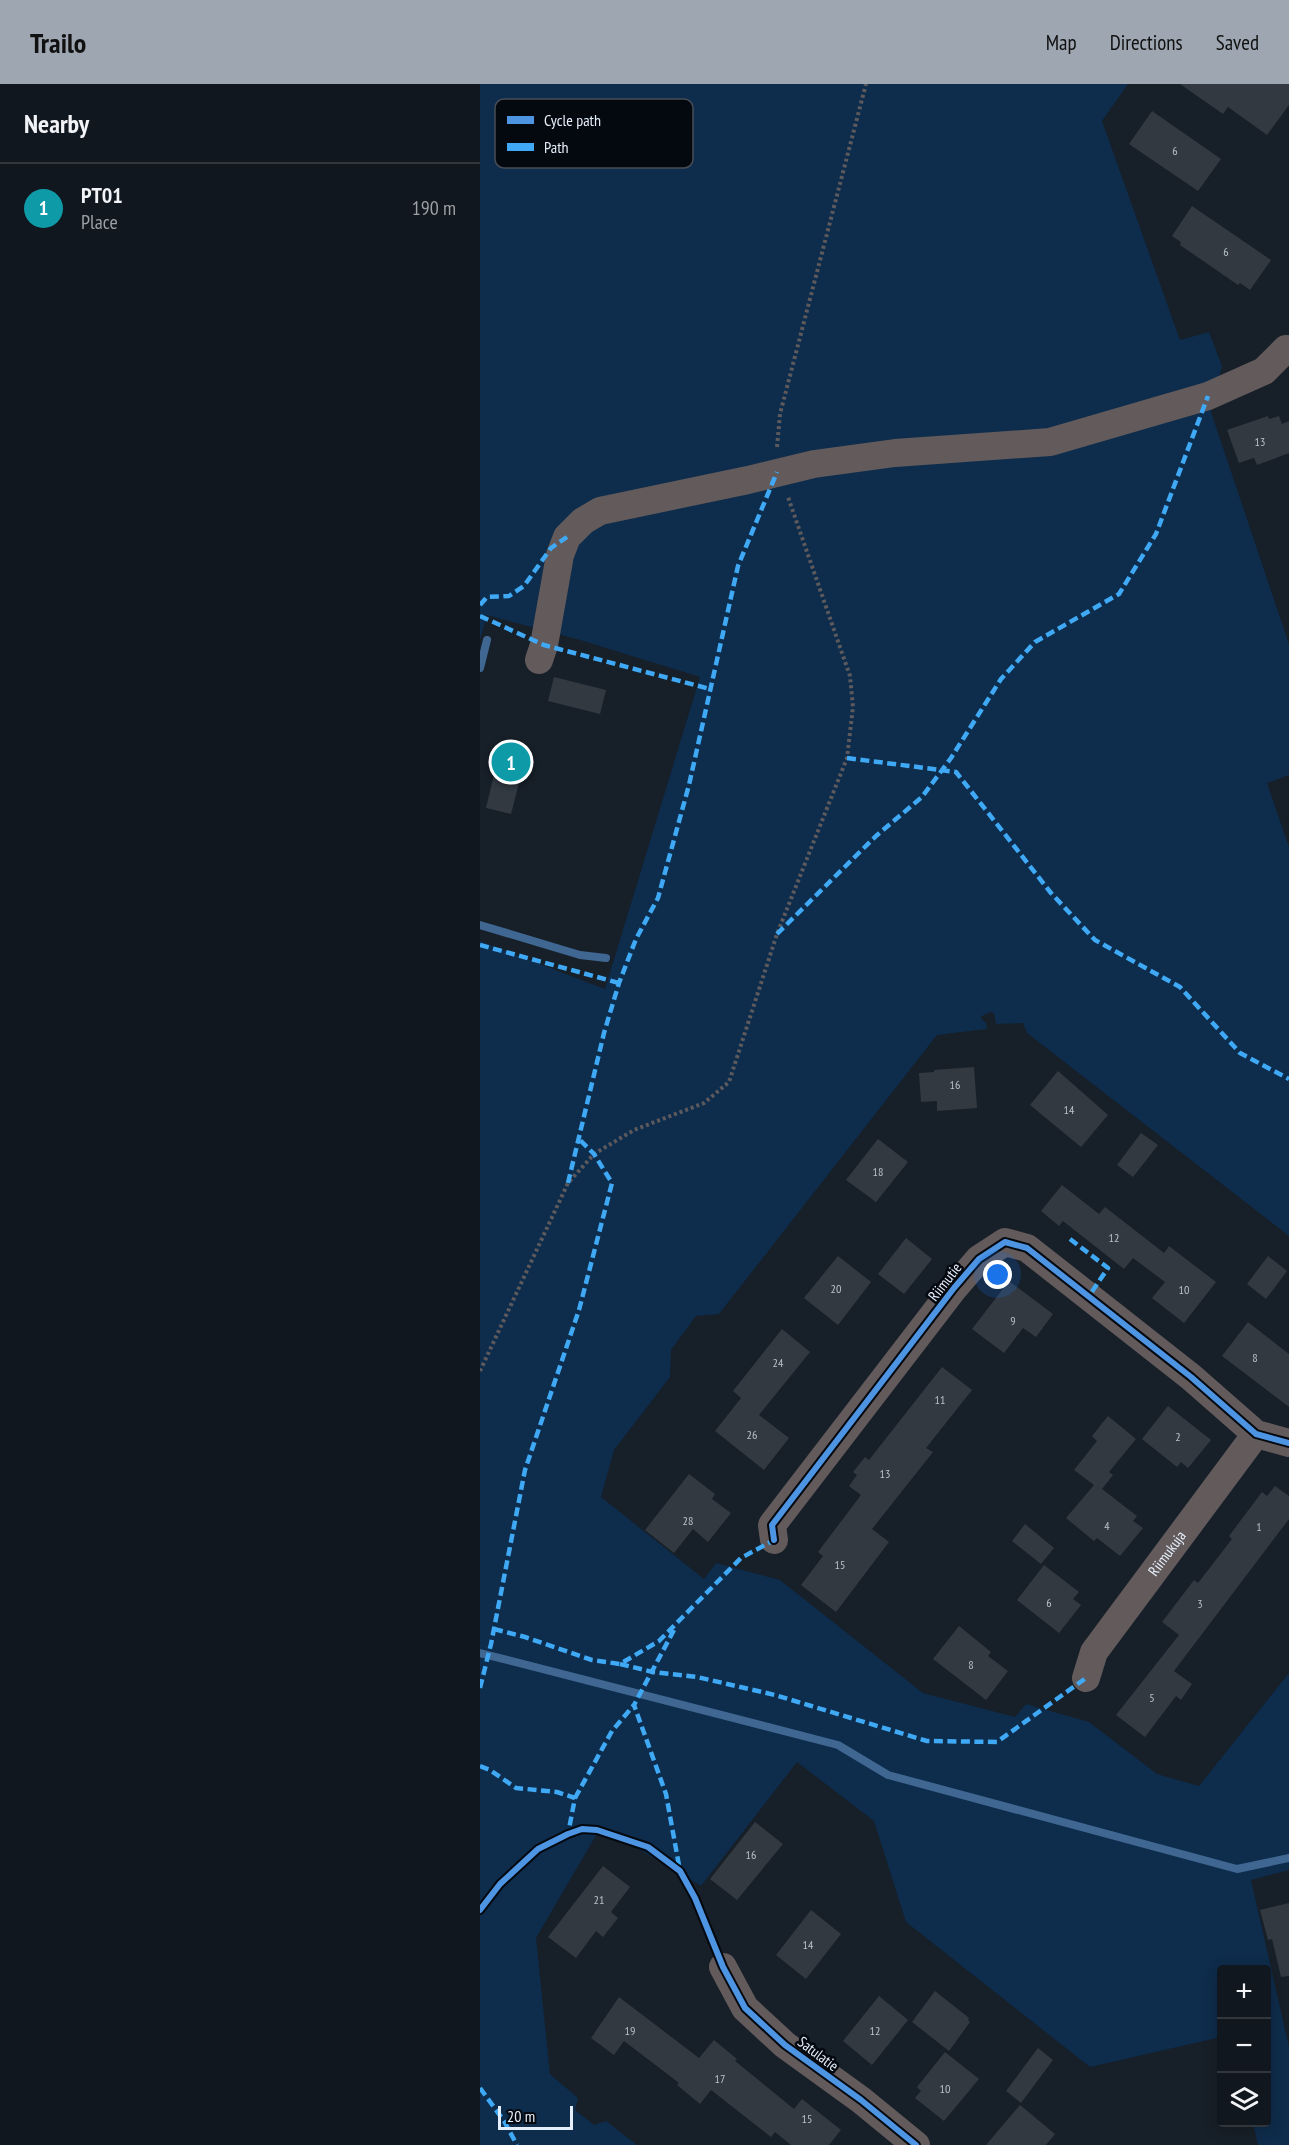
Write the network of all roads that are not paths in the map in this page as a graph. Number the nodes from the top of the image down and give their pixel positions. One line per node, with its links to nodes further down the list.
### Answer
1 (1287, 349): 2 (street)
2 (539, 660)
3 (1256, 1434): 4 (street, Riimutie); 5 (street, Riimutie); 6 (street, Riimukuja)
4 (1289, 1443)
5 (774, 1540)
6 (1086, 1678)
7 (723, 1967): 8 (street, Satulatie)
8 (916, 2145)

